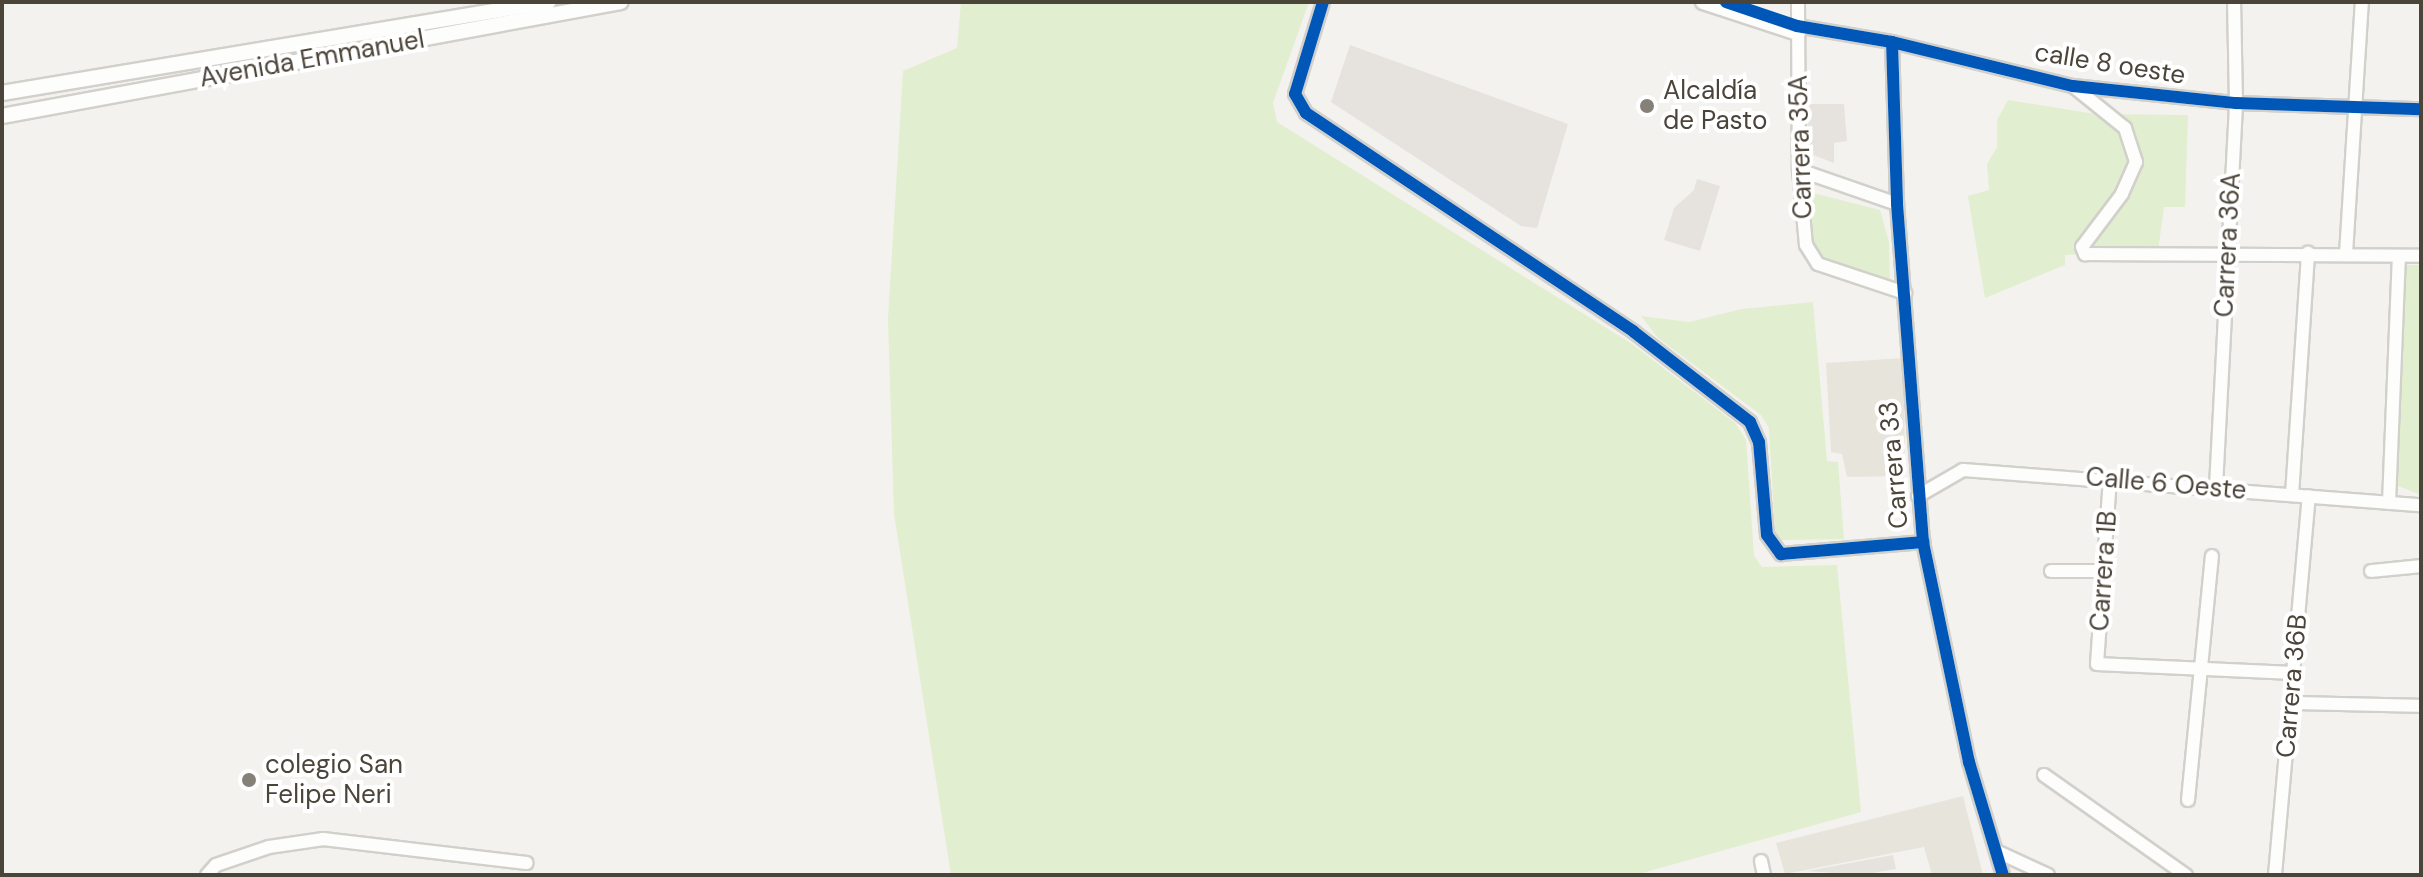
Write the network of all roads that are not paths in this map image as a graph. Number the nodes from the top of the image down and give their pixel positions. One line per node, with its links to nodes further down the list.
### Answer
1 (548, 2): 12 (street, Avenida Emmanuel)
2 (621, 2): 16 (street, Avenida Emmanuel)
3 (1323, 2): 32 (street)
4 (1703, 2): 9 (street)
5 (1726, 2): 9 (street)
6 (1798, 2): 9 (street, Carrera 35A)
7 (2234, 2): 13 (street, Carrera 36A)
8 (2362, 2): 14 (street)
9 (1798, 30): 10 (street, calle 8 oeste); 17 (street, Carrera 35A)
10 (1892, 42): 11 (street, calle 8 oeste); 18 (street, Carrera 33)
11 (2073, 86): 13 (street, calle 8 oeste); 23 (street)
12 (2, 93)
13 (2236, 103): 14 (street, calle 8 oeste); 23 (street, Carrera 36A)
14 (2353, 107): 15 (street, calle 8 oeste); 20 (street)
15 (2421, 109)
16 (2, 116)
17 (1799, 170): 18 (street); 24 (street, Carrera 35A)
18 (1897, 204): 24 (street, Carrera 33)
19 (2308, 253): 20 (street); 23 (street); 27 (street)
20 (2346, 254): 21 (street)
21 (2399, 256): 22 (street); 30 (street)
22 (2421, 256)
23 (2226, 258): 26 (street, Carrera 36A)
24 (1905, 293): 28 (street, Carrera 33)
25 (2110, 478): 26 (street, Calle 6 Oeste); 28 (street, Calle 6 Oeste); 36 (street, Carrera 1B)
26 (2216, 487): 27 (street, Calle 6 Oeste)
27 (2292, 495): 29 (street, Calle 6 Oeste)
28 (1918, 496): 32 (street, Carrera 33)
29 (2309, 497): 30 (street, Calle 6 Oeste); 39 (street, Carrera 36B)
30 (2389, 503): 31 (street, Calle 6 Oeste)
31 (2421, 505)
32 (1923, 542): 44 (street, Carrera 33)
33 (2212, 556): 38 (street)
34 (2421, 566): 37 (street)
35 (2051, 571): 36 (street)
36 (2104, 571): 38 (street, Carrera 1B)
37 (2371, 571)
38 (2201, 667): 39 (street); 43 (street)
39 (2293, 673): 40 (street, Carrera 36B)
40 (2291, 703): 41 (street); 52 (street, Carrera 36B)
41 (2421, 706)
42 (2044, 775): 51 (street)
43 (2188, 800)
44 (1998, 852): 49 (street, Carrera 33); 50 (street)
45 (1761, 861): 48 (street)
46 (527, 863): 47 (street)
47 (207, 875)
48 (1764, 875)
49 (2003, 875)
50 (2048, 875)
51 (2186, 875)
52 (2275, 875)

